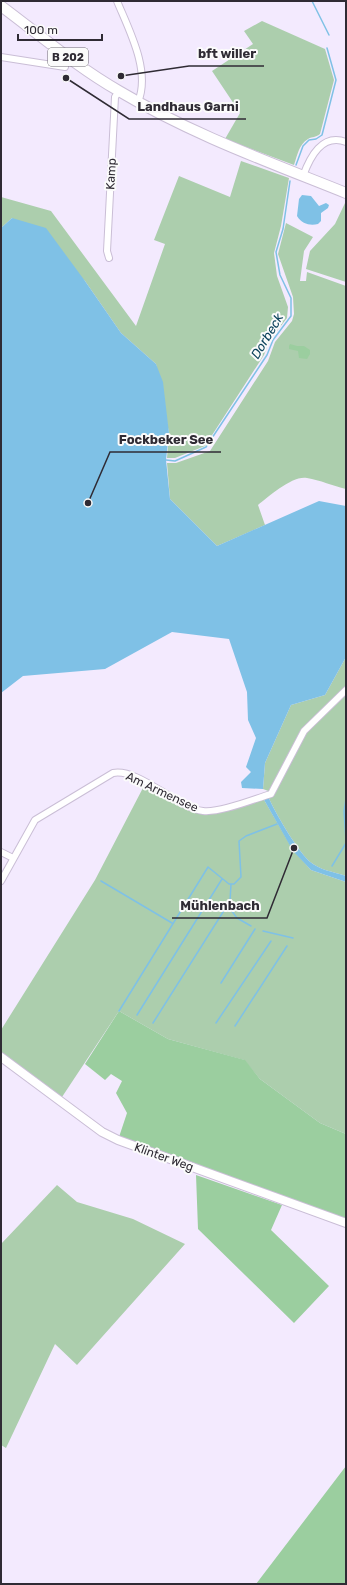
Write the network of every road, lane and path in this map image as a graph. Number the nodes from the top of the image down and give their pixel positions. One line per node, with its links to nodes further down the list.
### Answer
1 (117, 1): 6 (street)
2 (1, 6): 5 (main road, B 202)
3 (1, 57): 4 (street)
4 (65, 67)
5 (119, 91): 6 (main road, B 202); 10 (street, Kamp)
6 (138, 102): 8 (main road)
7 (346, 142): 8 (street)
8 (303, 176): 9 (main road)
9 (346, 194)
10 (109, 258)
11 (346, 690): 13 (street, Am Armensee)
12 (1, 852): 13 (street)
13 (13, 858): 14 (street)
14 (1, 881)
15 (1, 1057): 16 (street, Klinter Weg)
16 (346, 1223)

